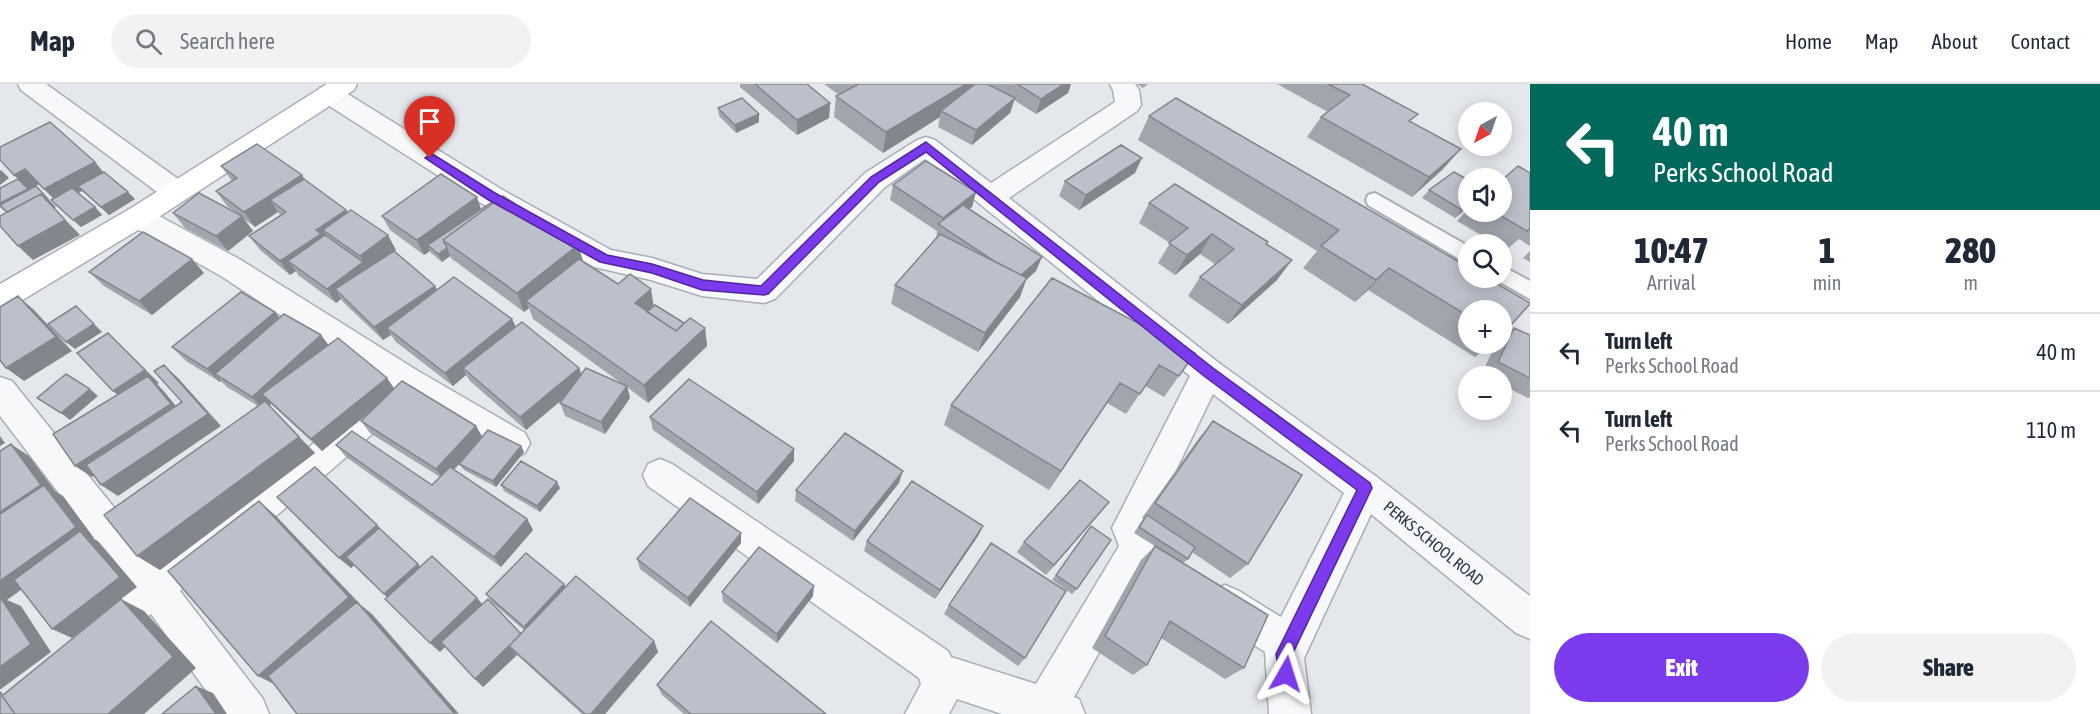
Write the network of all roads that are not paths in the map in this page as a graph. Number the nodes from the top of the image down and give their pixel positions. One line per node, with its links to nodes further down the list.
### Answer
1 (30, 84): 4 (street)
2 (1122, 84): 5 (street)
3 (337, 89): 4 (street); 5 (street, PERKS SCHOOL ROAD)
4 (175, 191): 7 (street)
5 (990, 198): 12 (street, PERKS SCHOOL ROAD)
6 (1375, 200): 8 (lane)
7 (138, 217): 11 (street); 13 (street)
8 (1458, 249)
9 (1512, 280): 10 (lane)
10 (1530, 291)
11 (0, 299)
12 (1208, 372): 17 (street, PERKS SCHOOL ROAD); 18 (street)
13 (406, 381): 15 (street); 19 (street)
14 (0, 391): 19 (street)
15 (513, 442)
16 (660, 475): 23 (street)
17 (1365, 488): 20 (street, PERKS SCHOOL ROAD); 21 (street)
18 (1168, 567): 21 (street); 24 (street)
19 (154, 586): 22 (street); 25 (street)
20 (1530, 620)
21 (1290, 645): 27 (street)
22 (63, 656)
23 (936, 672): 24 (street); 26 (street)
24 (1055, 711)
25 (248, 714)
26 (926, 714)
27 (1290, 714)

